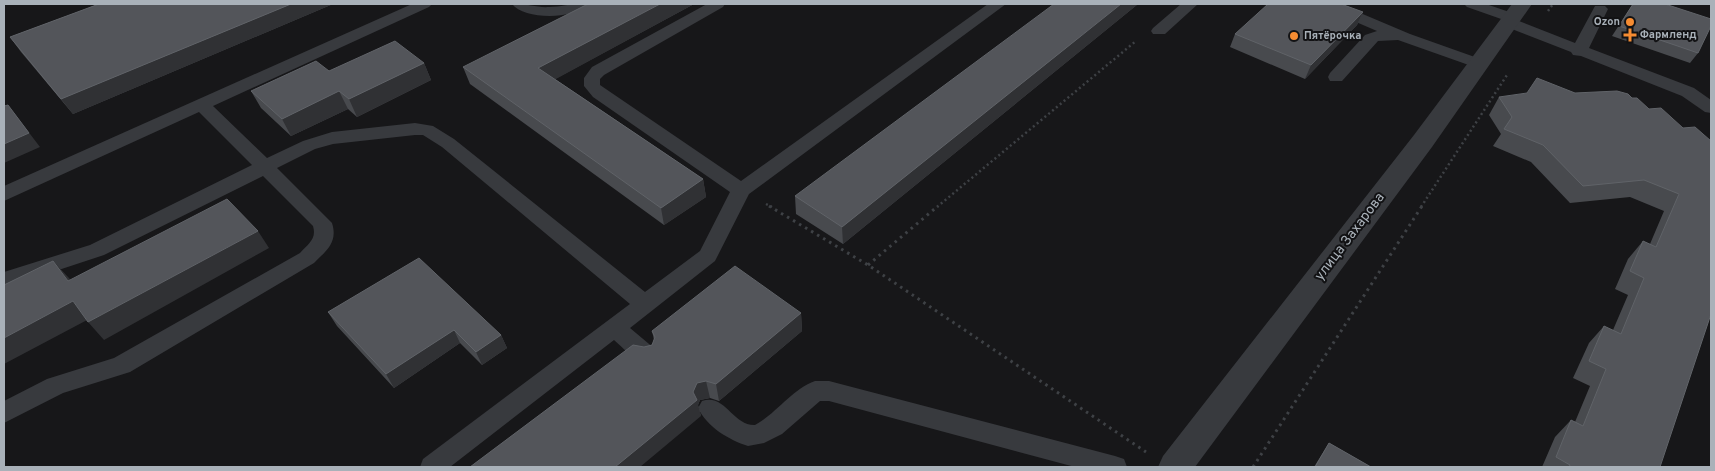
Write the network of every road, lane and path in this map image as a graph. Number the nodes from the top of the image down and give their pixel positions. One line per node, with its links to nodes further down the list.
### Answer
1 (424, 4): 19 (lane)
2 (520, 4): 3 (lane)
3 (578, 4)
4 (718, 4): 22 (lane)
5 (998, 4): 22 (lane)
6 (1190, 4): 12 (lane)
7 (1326, 4): 13 (lane)
8 (1472, 4): 11 (lane)
9 (1553, 4): 11 (path)
10 (1600, 8): 15 (lane)
11 (1520, 19): 15 (lane); 16 (street, улица Захарова)
12 (1159, 31)
13 (1404, 37): 16 (lane); 18 (lane)
14 (1137, 40): 24 (path)
15 (1579, 52): 20 (lane)
16 (1480, 64): 31 (street, улица Захарова)
17 (1508, 73): 34 (path)
18 (1336, 77)
19 (202, 105): 21 (lane); 23 (lane)
20 (1711, 108)
21 (265, 165): 25 (lane); 26 (lane); 30 (lane)
22 (741, 190): 24 (path); 26 (lane)
23 (4, 194)
24 (868, 265): 31 (path)
25 (4, 280)
26 (644, 303): 27 (lane)
27 (614, 327): 28 (lane); 32 (lane)
28 (647, 355)
29 (710, 408): 33 (lane)
30 (4, 413)
31 (1164, 462)
32 (432, 467)
33 (1116, 467)
34 (1253, 467)

